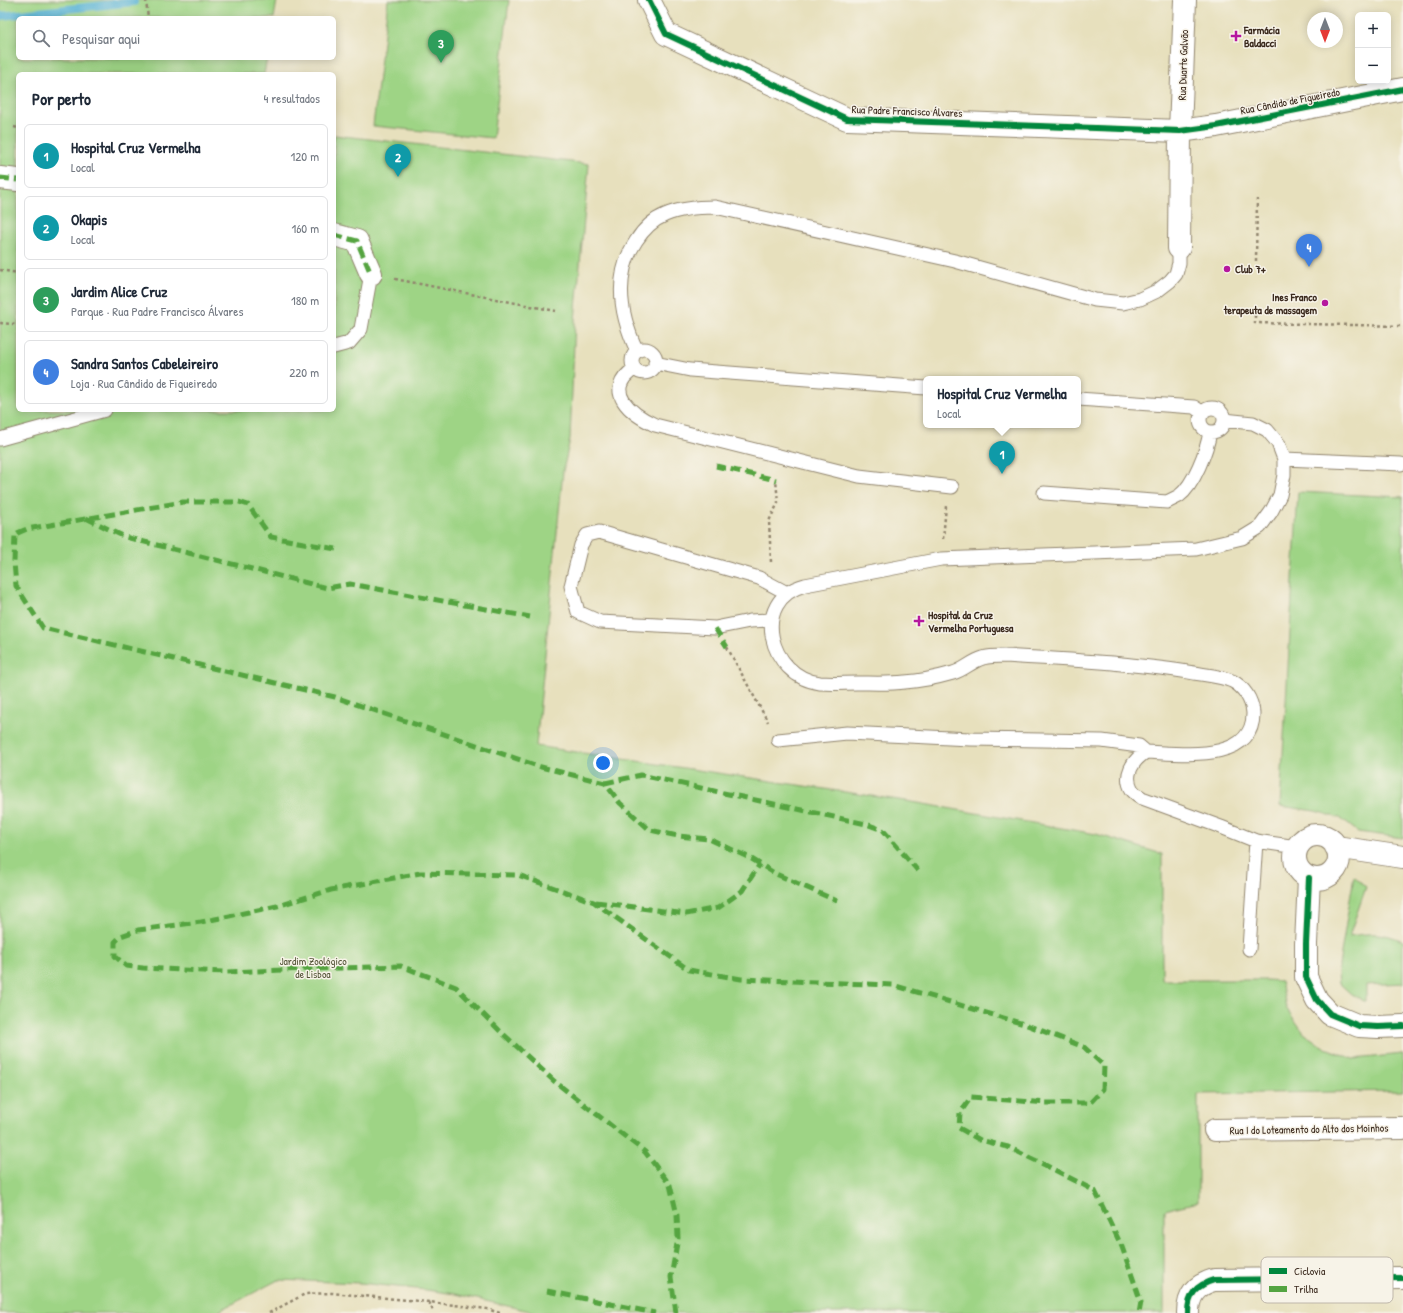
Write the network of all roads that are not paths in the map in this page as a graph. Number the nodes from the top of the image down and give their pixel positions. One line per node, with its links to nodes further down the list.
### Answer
1 (650, 0): 4 (street, Rua Padre Francisco Álvares)
2 (1185, 0): 4 (street, Rua Duarte Galvão)
3 (1403, 90): 4 (street, Rua Cândido de Figueiredo)
4 (1180, 131): 8 (street, Rua Duarte Galvão)
5 (0, 178): 6 (street)
6 (16, 180)
7 (336, 236): 9 (street)
8 (1178, 248): 11 (lane)
9 (371, 274): 10 (lane)
10 (336, 346)
11 (637, 351): 12 (lane); 13 (lane)
12 (655, 363): 13 (lane); 14 (lane)
13 (634, 369): 23 (lane)
14 (923, 388)
15 (1081, 398): 17 (lane)
16 (98, 412): 20 (lane)
17 (1203, 413): 18 (lane); 19 (lane)
18 (1224, 420): 19 (lane); 21 (lane)
19 (1210, 432): 24 (lane)
20 (0, 439)
21 (1284, 459): 22 (lane); 25 (lane)
22 (1401, 464)
23 (950, 486)
24 (1044, 493)
25 (787, 593): 26 (lane); 26 (lane)
26 (771, 620): 28 (lane)
27 (778, 740): 28 (lane)
28 (1146, 752): 29 (lane)
29 (1256, 841): 31 (lane); 34 (lane)
30 (1336, 846): 31 (street); 32 (street); 33 (street)
31 (1297, 847): 33 (street)
32 (1403, 857)
33 (1309, 878): 35 (street)
34 (1249, 949)
35 (1403, 1026)
36 (1403, 1128): 37 (street, Rua I do Loteamento do Alto dos Moinhos)
37 (1216, 1130)
38 (1393, 1278): 39 (street)
39 (1403, 1278)
40 (1261, 1280): 41 (street)
41 (1188, 1313)

